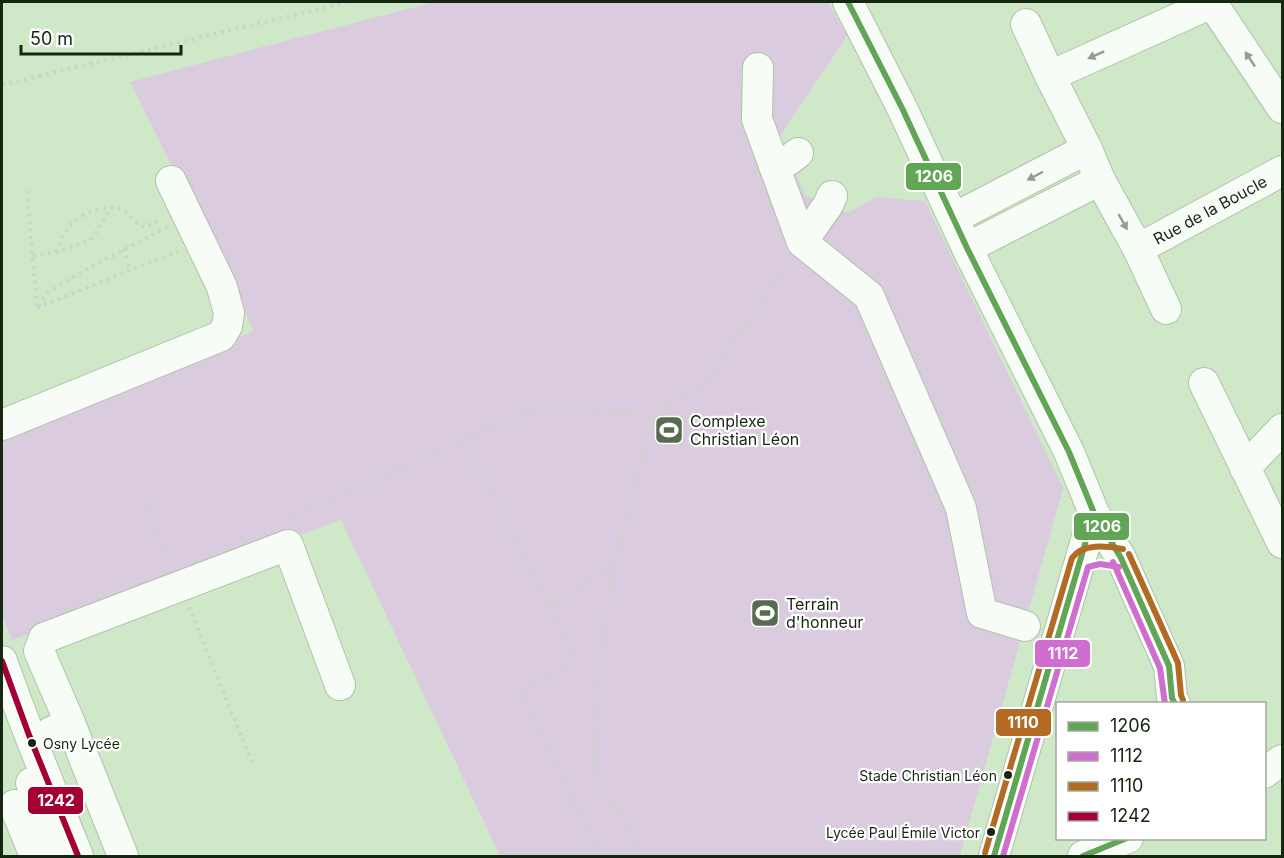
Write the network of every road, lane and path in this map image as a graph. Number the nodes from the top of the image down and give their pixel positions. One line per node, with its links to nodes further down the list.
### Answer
1 (348, 2): 7 (path)
2 (1214, 2): 6 (street, one-way to 6); 8 (street, one-way to 2)
3 (856, 7): 16 (street)
4 (1026, 24): 6 (street, Rue de la Boucle)
5 (758, 68): 17 (street)
6 (1050, 76): 9 (street, Rue de la Boucle)
7 (2, 85)
8 (1282, 108)
9 (1087, 149): 11 (street, Rue de la Boucle); 16 (street, one-way to 16)
10 (1282, 171): 21 (street, Rue de la Boucle)
11 (1100, 180): 19 (street); 21 (street, Rue de la Boucle, one-way to 21)
12 (27, 190): 23 (path)
13 (832, 196): 17 (street)
14 (177, 206): 15 (path); 20 (path); 29 (street)
15 (112, 207): 22 (path); 22 (path)
16 (954, 218): 19 (street)
17 (802, 242): 28 (path); 42 (street)
18 (183, 247): 24 (path)
19 (967, 248): 34 (street)
20 (123, 249): 24 (path); 25 (path)
21 (1138, 249): 26 (street, Rue de la Boucle)
22 (56, 252): 23 (path)
23 (33, 256): 25 (path)
24 (131, 271): 25 (path)
25 (37, 308)
26 (1166, 309)
27 (1204, 383): 32 (street)
28 (654, 417): 35 (path); 39 (path)
29 (2, 425)
30 (1282, 429): 32 (street)
31 (471, 454): 41 (path)
32 (1245, 468): 36 (street)
33 (145, 503): 40 (path)
34 (1094, 513): 37 (street); 38 (street)
35 (281, 520)
36 (1282, 543)
37 (1121, 558): 38 (street); 46 (street)
38 (1080, 561): 60 (street)
39 (614, 566): 41 (path); 59 (path)
40 (181, 586): 44 (street); 47 (street); 50 (path)
41 (549, 607): 58 (path)
42 (1025, 626)
43 (2, 661): 45 (street)
44 (340, 685)
45 (8, 700): 48 (street); 55 (street)
46 (1174, 702)
47 (70, 723): 48 (street); 57 (street)
48 (32, 740): 56 (street)
49 (1282, 760): 51 (street)
50 (253, 765)
51 (1266, 772)
52 (14, 805): 54 (street)
53 (1123, 840): 61 (street)
54 (35, 856)
55 (56, 856)
56 (78, 856)
57 (123, 856)
58 (600, 856)
59 (642, 856)
60 (994, 856)
61 (1083, 856)

